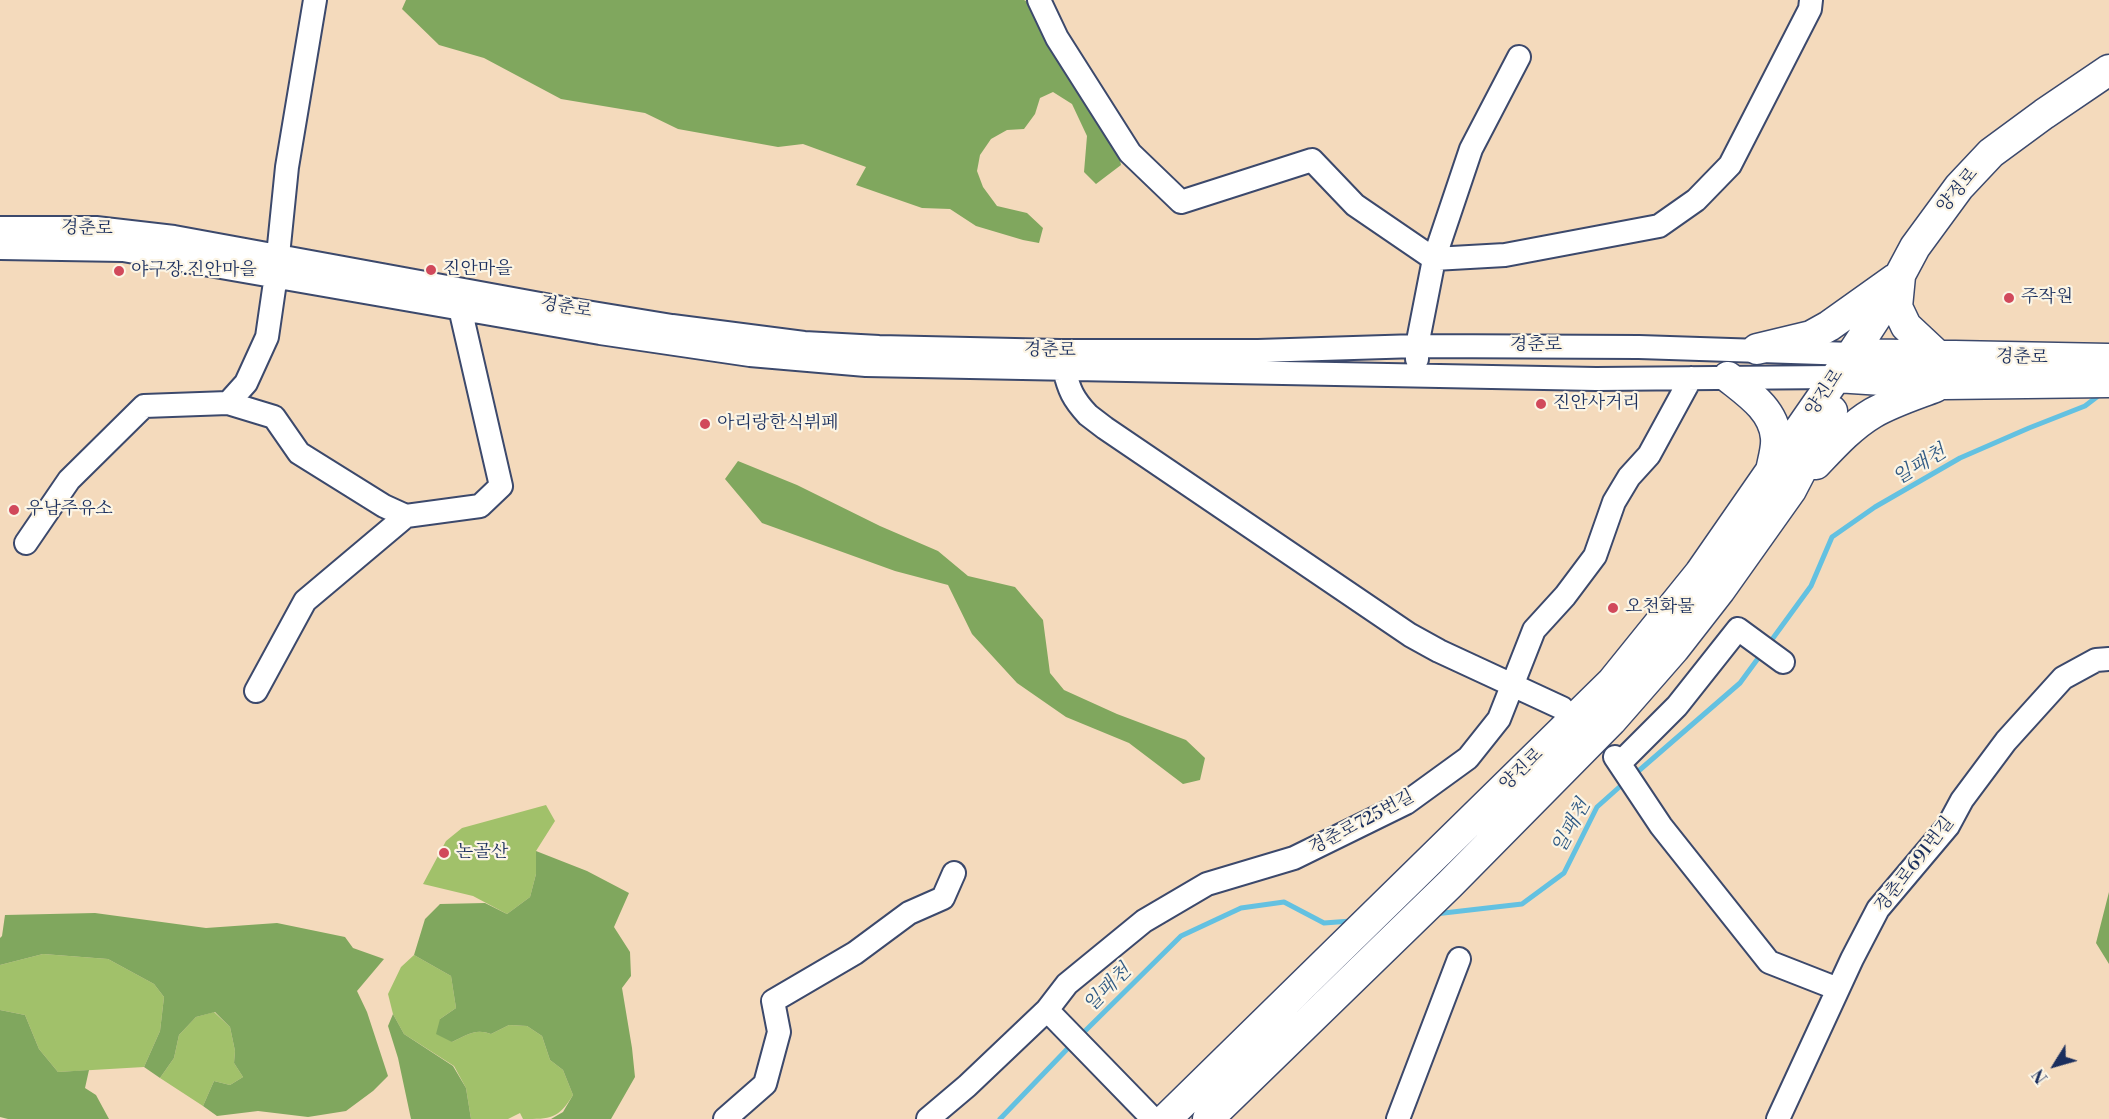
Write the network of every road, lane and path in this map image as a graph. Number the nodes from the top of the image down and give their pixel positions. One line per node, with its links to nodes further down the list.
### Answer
1 (314, 0): 9 (street)
2 (1039, 0): 8 (street)
3 (1811, 0): 8 (street)
4 (1519, 57): 8 (street)
5 (2109, 70): 10 (main road, 양정로)
6 (0, 228): 9 (street, 경춘로)
7 (0, 248): 9 (street, 경춘로)
8 (1434, 259): 12 (street)
9 (277, 266): 11 (street, 경춘로); 12 (street, 경춘로); 22 (street)
10 (1900, 276): 13 (main road); 14 (main road); 16 (main road, 양정로)
11 (460, 308): 15 (street, 경춘로); 24 (street)
12 (1417, 346): 13 (street, 경춘로); 18 (street)
13 (1757, 350): 16 (street, 경춘로)
14 (1936, 356): 16 (main road, 경춘로); 17 (main road, 경춘로)
15 (1064, 369): 18 (street, 경춘로); 28 (street)
16 (1844, 369): 19 (street, 경춘로); 21 (main road, 경춘로); 23 (main road, 양진로)
17 (2107, 374): 21 (main road, 경춘로)
18 (1417, 375): 20 (street, 경춘로)
19 (1728, 377): 20 (street, 경춘로); 23 (main road)
20 (1691, 378): 28 (street, 경춘로725번길)
21 (1944, 384): 23 (main road)
22 (228, 403): 24 (street); 25 (street)
23 (1781, 480): 38 (main road, 양진로); 39 (main road, 양진로)
24 (405, 516): 29 (street)
25 (26, 543)
26 (1778, 659): 33 (street)
27 (2109, 659): 33 (street, 경춘로691번길)
28 (1512, 686): 30 (street); 34 (street, 경춘로725번길)
29 (256, 691)
30 (1562, 708)
31 (954, 873): 35 (street)
32 (1459, 959): 40 (street)
33 (1838, 988): 41 (street, 경춘로691번길)
34 (1051, 1014): 36 (street, 경춘로725번길); 37 (street)
35 (725, 1119)
36 (928, 1119)
37 (1153, 1119)
38 (1166, 1119)
39 (1208, 1119)
40 (1398, 1119)
41 (1778, 1119)

